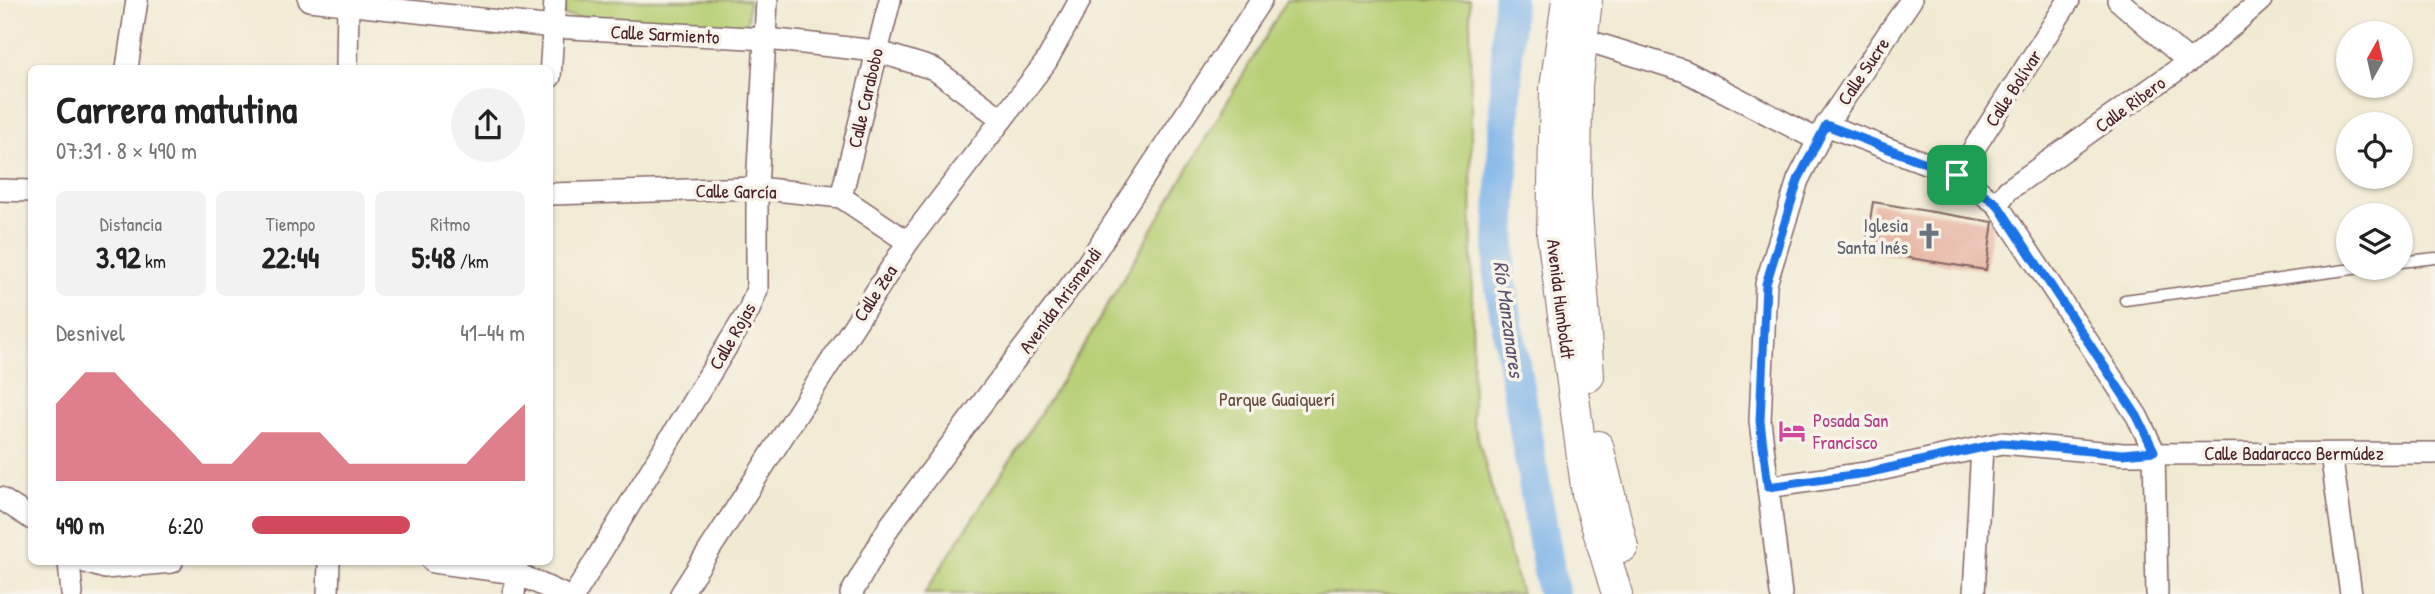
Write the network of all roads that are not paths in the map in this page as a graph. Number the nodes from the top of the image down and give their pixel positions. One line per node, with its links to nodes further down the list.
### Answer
1 (137, 0): 21 (street)
2 (309, 0): 14 (street, Calle Sarmiento)
3 (555, 0): 16 (street)
4 (767, 0): 17 (street, Calle Rojas)
5 (890, 0): 19 (street, Calle Carabobo)
6 (1080, 0): 24 (street, Calle Zea)
7 (1261, 0): 56 (street, Avenida Arismendi)
8 (1567, 0): 57 (main road, Avenida Humboldt)
9 (1587, 0): 18 (main road, Avenida Humboldt)
10 (1911, 0): 25 (street, Calle Sucre)
11 (2069, 0): 26 (street, Calle Bolívar)
12 (2118, 0): 20 (street)
13 (2261, 0): 20 (street, Calle Ribero)
14 (347, 2): 15 (street, Calle Sarmiento); 22 (street)
15 (466, 9): 16 (street, Calle Sarmiento)
16 (553, 27): 17 (street, Calle Sarmiento); 23 (street)
17 (767, 39): 19 (street, Calle Sarmiento); 27 (street, Calle Rojas)
18 (1583, 39): 25 (street); 58 (main road, Avenida Humboldt)
19 (876, 51): 24 (street, Calle Sarmiento); 31 (street, Calle Carabobo)
20 (2189, 62): 32 (street, Calle Ribero)
21 (127, 65)
22 (347, 65)
23 (551, 65)
24 (1002, 120): 33 (street, Calle Zea)
25 (1822, 133): 26 (street); 42 (street, Calle Sucre)
26 (1957, 175): 32 (street)
27 (757, 188): 30 (street, Calle García); 31 (street, Calle García); 54 (street, Calle Rojas)
28 (0, 190): 29 (street)
29 (28, 191)
30 (553, 194)
31 (841, 197): 33 (street, Calle García)
32 (1997, 204): 39 (street)
33 (908, 243): 55 (street, Calle Zea)
34 (2435, 258): 35 (lane)
35 (2413, 261)
36 (2336, 271): 37 (lane)
37 (2125, 300)
38 (1982, 447): 39 (street, Calle Badaracco Bermúdez); 42 (street, Calle Badaracco Bermúdez); 60 (street)
39 (2154, 451): 41 (street, Calle Badaracco Bermúdez); 61 (street)
40 (2435, 453): 41 (street, Calle Badaracco Bermúdez)
41 (2331, 454): 62 (street)
42 (1768, 487): 59 (street, Calle Sucre)
43 (0, 498): 44 (street)
44 (28, 516)
45 (69, 565): 51 (street)
46 (95, 565): 47 (street)
47 (138, 565)
48 (329, 565): 52 (street)
49 (451, 565): 50 (street)
50 (516, 576): 53 (street)
51 (72, 594)
52 (328, 594)
53 (562, 594)
54 (575, 594)
55 (681, 594)
56 (851, 594)
57 (1617, 594)
58 (1638, 594)
59 (1781, 594)
60 (1974, 594)
61 (2157, 594)
62 (2351, 594)

